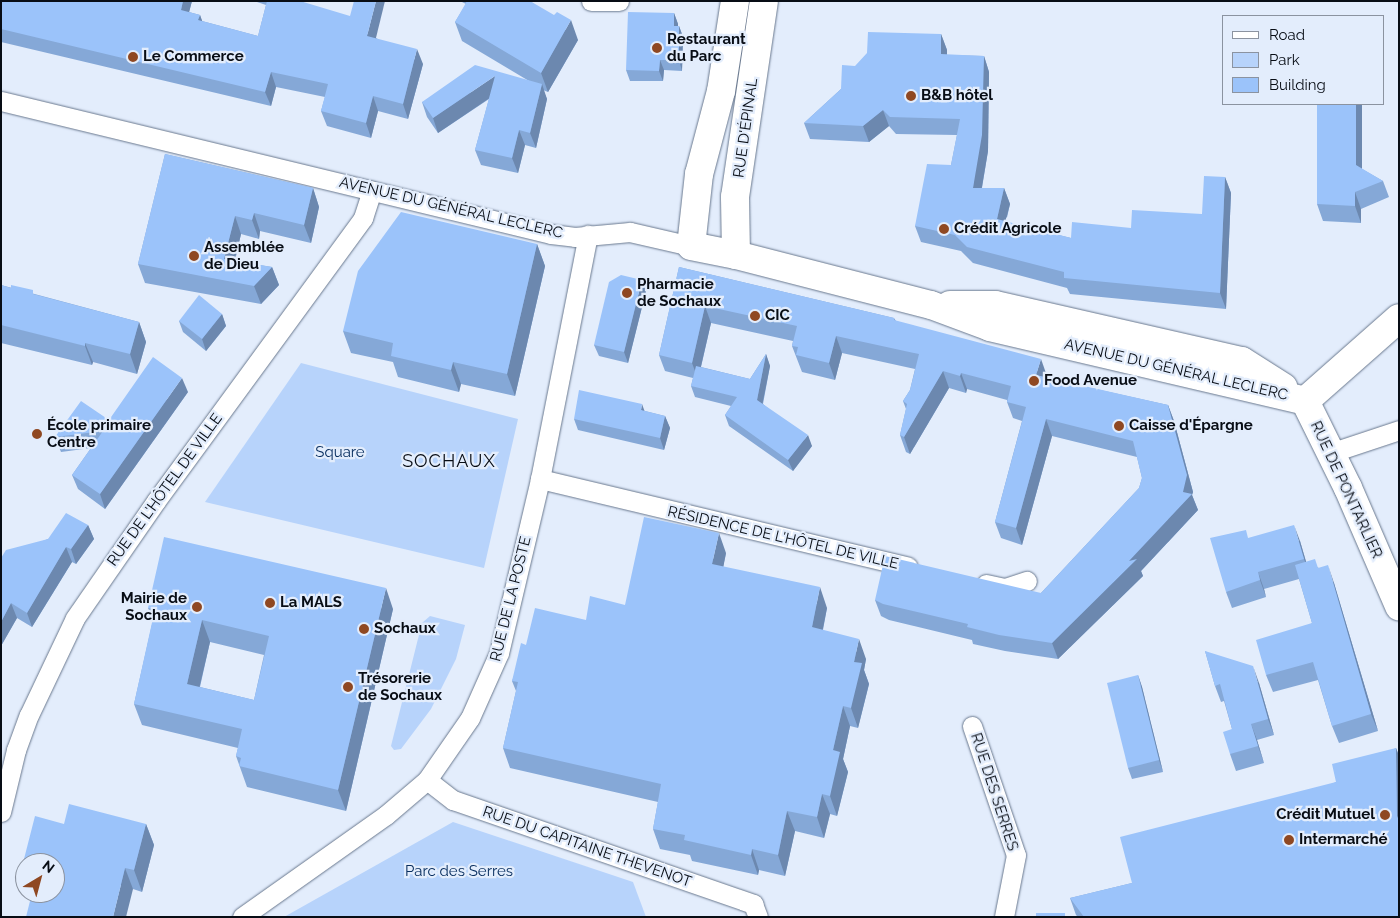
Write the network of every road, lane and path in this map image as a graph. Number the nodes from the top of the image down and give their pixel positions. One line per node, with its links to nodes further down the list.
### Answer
1 (591, 1): 2 (street)
2 (619, 1)
3 (735, 1): 8 (main road, RUE D'ÉPINAL)
4 (764, 1): 9 (main road, RUE D'ÉPINAL)
5 (1, 101): 6 (street, AVENUE DU GÉNÉRAL LECLERC)
6 (372, 190): 7 (street, AVENUE DU GÉNÉRAL LECLERC); 21 (street, RUE DE L'HÔTEL DE VILLE)
7 (588, 235): 8 (street, AVENUE DU GÉNÉRAL LECLERC); 14 (street, RUE DE LA POSTE)
8 (691, 246): 9 (main road, AVENUE DU GÉNÉRAL LECLERC)
9 (736, 255): 11 (main road, AVENUE DU GÉNÉRAL LECLERC)
10 (1399, 318): 11 (main road)
11 (1305, 401): 13 (main road, RUE DE PONTARLIER)
12 (1399, 430): 13 (street)
13 (1330, 453): 18 (main road, RUE DE PONTARLIER)
14 (540, 479): 15 (street, RÉSIDENCE DE L'HÔTEL DE VILLE); 20 (street, RUE DE LA POSTE)
15 (927, 571)
16 (966, 580): 17 (street)
17 (1027, 581)
18 (1399, 606)
19 (972, 726): 24 (street, RUE DES SERRES)
20 (427, 780): 22 (street, RUE DU CAPITAINE THEVENOT); 23 (street, RUE DE LA POSTE)
21 (1, 812)
22 (756, 910)
23 (242, 917)
24 (1004, 917)

